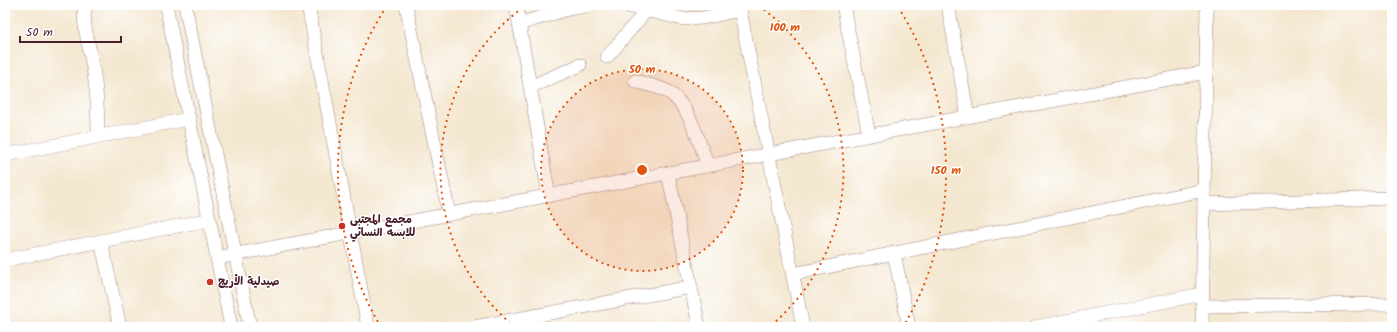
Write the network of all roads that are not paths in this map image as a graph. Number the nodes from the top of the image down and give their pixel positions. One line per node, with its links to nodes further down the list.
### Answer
1 (85, 5): 24 (street)
2 (166, 5): 22 (street)
3 (185, 5): 38 (street)
4 (308, 5): 35 (street)
5 (406, 5): 33 (street)
6 (516, 5): 15 (street)
7 (591, 5): 12 (street)
8 (623, 5): 14 (street)
9 (843, 5): 23 (street)
10 (948, 5): 21 (street)
11 (1207, 5): 18 (street)
12 (560, 8): 15 (street)
13 (739, 8): 14 (street); 25 (street)
14 (646, 11): 16 (street)
15 (519, 24): 20 (street)
16 (607, 57)
17 (580, 65): 20 (street)
18 (1206, 72): 21 (street); 29 (street)
19 (635, 81): 27 (street)
20 (530, 87): 30 (street)
21 (968, 117): 23 (street)
22 (188, 119): 24 (street); 34 (street)
23 (869, 135): 25 (street)
24 (98, 137): 26 (street)
25 (769, 154): 27 (street); 41 (street)
26 (5, 155)
27 (708, 166): 28 (street)
28 (668, 173): 30 (street); 42 (street)
29 (1204, 190): 32 (street); 37 (street)
30 (549, 196): 33 (street)
31 (1392, 198): 32 (street)
32 (1204, 204): 43 (street)
33 (449, 214): 35 (street)
34 (208, 220): 36 (street); 39 (street)
35 (351, 233): 38 (street); 48 (street)
36 (101, 241): 40 (street); 45 (street)
37 (894, 253): 41 (street); 52 (street)
38 (235, 254): 39 (street); 47 (street)
39 (217, 258): 46 (street)
40 (5, 260)
41 (792, 274): 51 (street)
42 (691, 287): 49 (street); 50 (street)
43 (1202, 300): 44 (street); 53 (street); 54 (street)
44 (1392, 304)
45 (120, 327)
46 (230, 327)
47 (250, 327)
48 (368, 327)
49 (475, 327)
50 (698, 327)
51 (803, 327)
52 (909, 327)
53 (1036, 327)
54 (1202, 327)

